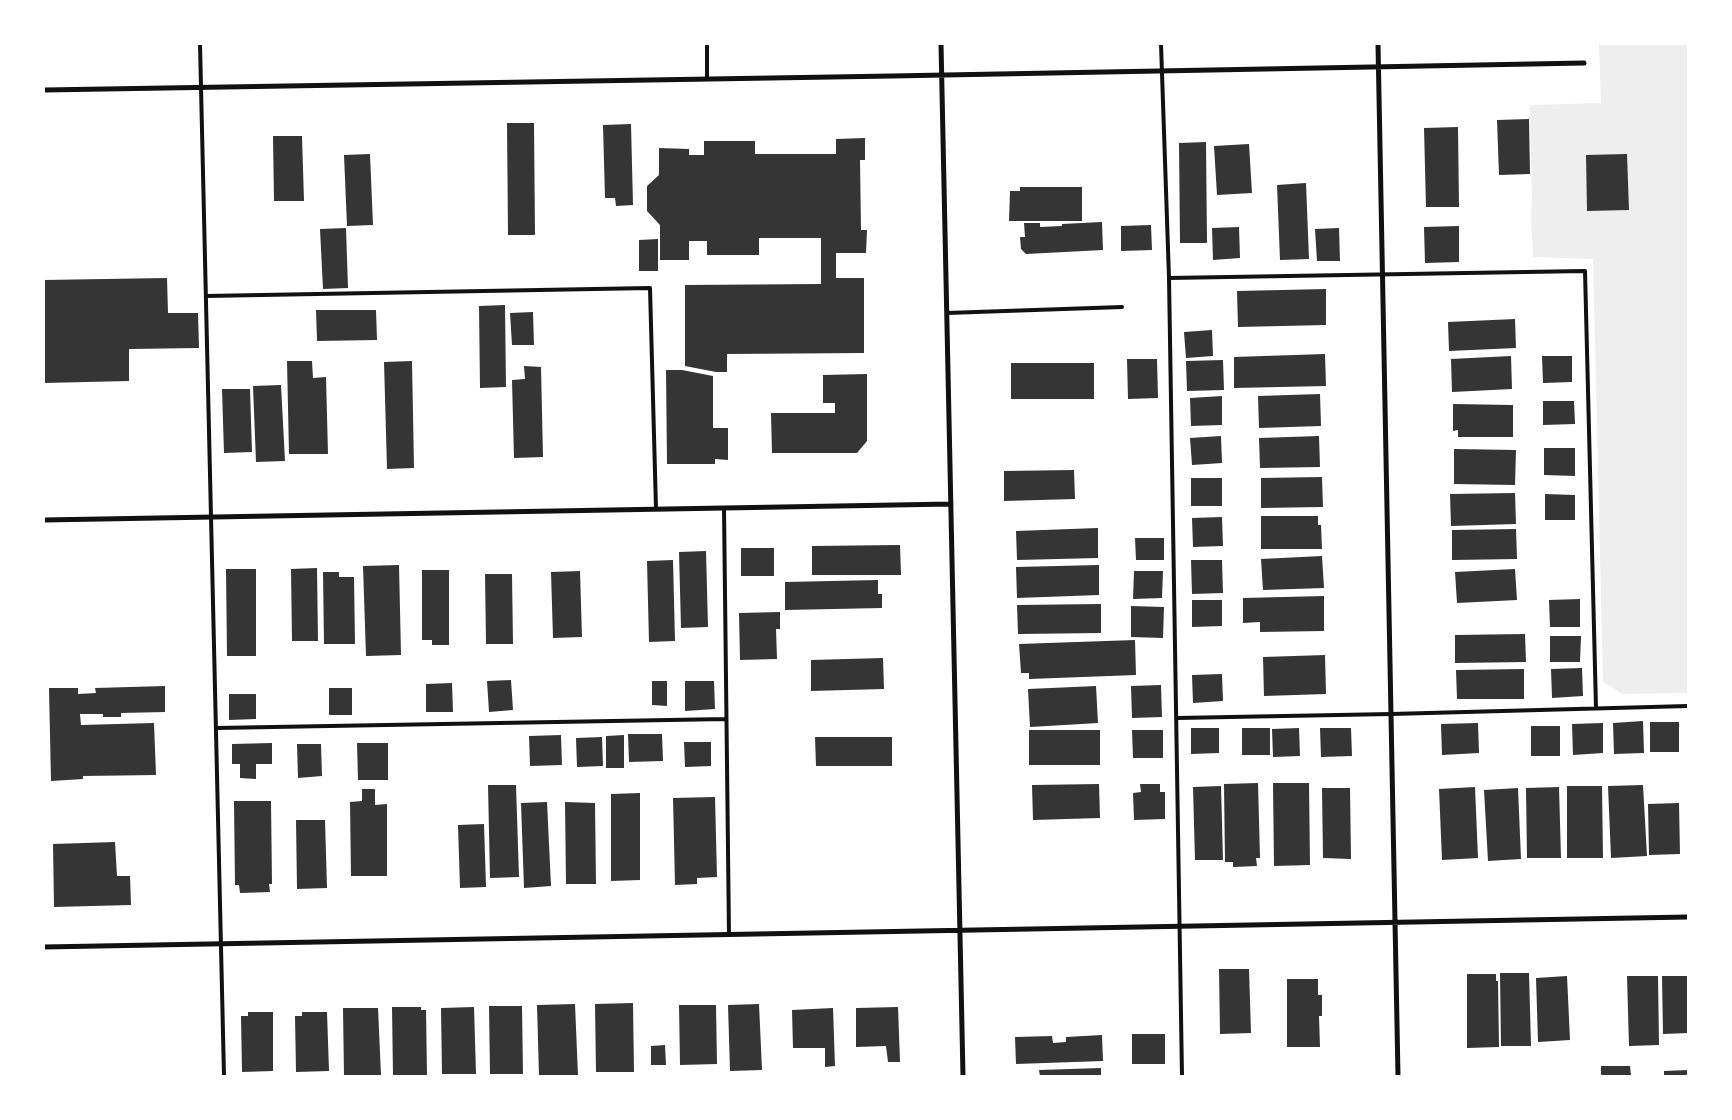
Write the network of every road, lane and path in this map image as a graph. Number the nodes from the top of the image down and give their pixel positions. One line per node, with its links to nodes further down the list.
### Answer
1 (200, 44): 11 (lane)
2 (707, 44): 10 (lane)
3 (941, 44): 9 (street)
4 (1161, 44): 8 (lane)
5 (1378, 44): 7 (street)
6 (1584, 63): 7 (street)
7 (1378, 67): 8 (street); 13 (street)
8 (1162, 71): 9 (street); 14 (lane)
9 (942, 75): 10 (street); 17 (street)
10 (707, 79): 11 (street)
11 (201, 88): 12 (street); 15 (lane)
12 (44, 90)
13 (1382, 274): 14 (lane); 24 (lane); 25 (street)
14 (1169, 278): 26 (lane)
15 (206, 296): 20 (lane); 21 (lane)
16 (1122, 307): 17 (lane)
17 (947, 314): 18 (street)
18 (951, 504): 19 (street); 32 (street)
19 (724, 508): 20 (street); 27 (lane)
20 (656, 509): 21 (street)
21 (211, 517): 22 (street); 28 (lane)
22 (44, 520)
23 (1688, 706): 24 (lane)
24 (1596, 708): 25 (lane)
25 (1391, 714): 26 (lane); 30 (street)
26 (1177, 718): 31 (lane)
27 (726, 719): 28 (lane); 33 (lane)
28 (216, 728): 34 (lane)
29 (1688, 917): 30 (street)
30 (1394, 923): 31 (street); 39 (street)
31 (1180, 927): 32 (street); 38 (lane)
32 (960, 930): 33 (street); 37 (street)
33 (729, 935): 34 (street)
34 (221, 944): 35 (street); 36 (lane)
35 (44, 947)
36 (224, 1076)
37 (963, 1076)
38 (1182, 1076)
39 (1398, 1076)

